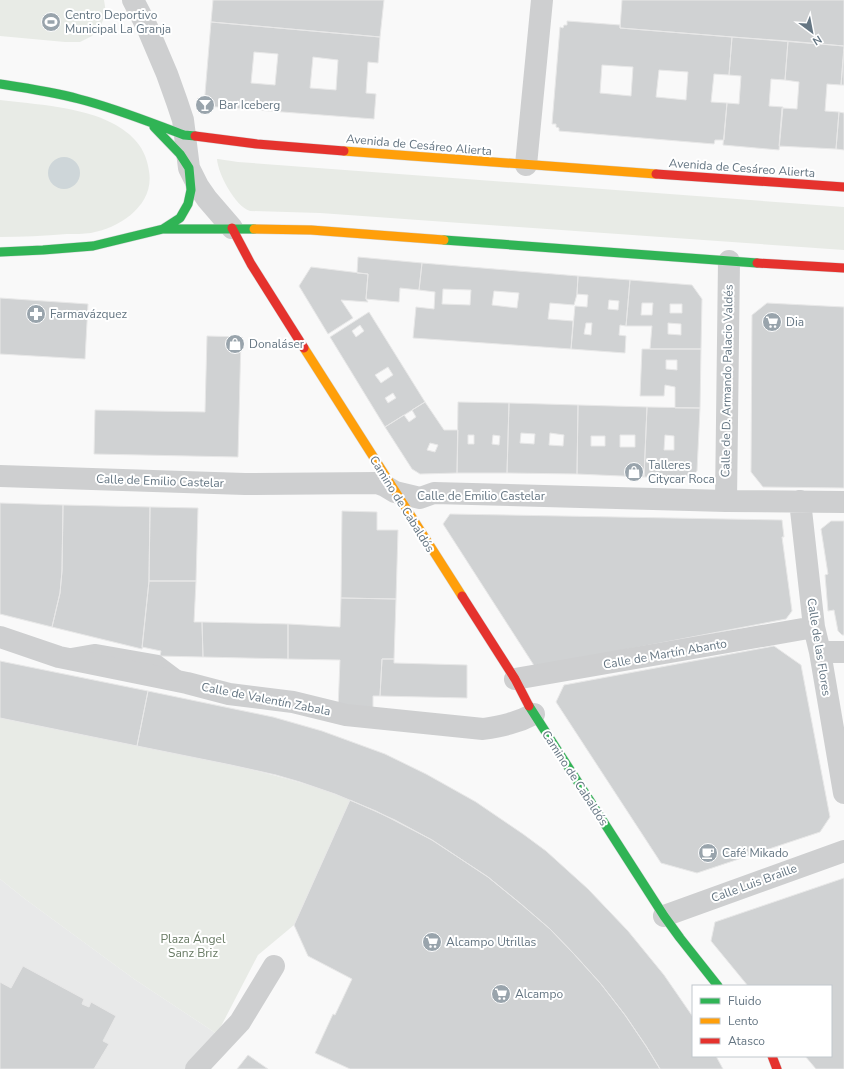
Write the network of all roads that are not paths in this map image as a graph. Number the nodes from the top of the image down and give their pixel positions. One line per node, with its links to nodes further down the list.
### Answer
1 (133, 0): 5 (street, Camino de Cabaldós)
2 (542, 0): 6 (street)
3 (0, 84): 4 (main road, Avenida de Cesáreo Alierta)
4 (149, 122): 5 (main road, Avenida de Cesáreo Alierta); 7 (main road)
5 (184, 135): 6 (main road, Avenida de Cesáreo Alierta); 7 (street, Camino de Cabaldós)
6 (526, 165): 8 (main road, Avenida de Cesáreo Alierta)
7 (189, 168): 9 (street, Camino de Cabaldós); 10 (main road)
8 (844, 187)
9 (232, 228): 10 (main road); 12 (main road); 15 (main road, Camino de Cabaldós)
10 (163, 229): 11 (main road)
11 (0, 252)
12 (729, 261): 13 (main road); 16 (street, Calle de D. Armando Palacio Valdés)
13 (844, 268)
14 (0, 476): 15 (street, Calle de Emilio Castelar)
15 (395, 492): 16 (street, Calle de Emilio Castelar); 23 (main road, Camino de Cabaldós)
16 (726, 501): 17 (street, Calle de Emilio Castelar)
17 (800, 501): 18 (street, Calle de Emilio Castelar); 19 (street, Calle de las Flores)
18 (844, 502)
19 (814, 627): 21 (street, Calle de las Flores); 23 (street, Calle de Martín Abanto)
20 (0, 637): 24 (street, Calle de Valentín Zabala)
21 (820, 652): 22 (street); 25 (street, Calle de las Flores)
22 (844, 652)
23 (515, 680): 24 (main road, Camino de Cabaldós)
24 (534, 714): 27 (main road, Camino de Cabaldós)
25 (844, 793)
26 (844, 851): 27 (street, Calle Luis Braille)
27 (664, 916): 29 (main road, Camino de Cabaldós)
28 (274, 966): 32 (street)
29 (717, 985)
30 (773, 1057): 33 (main road)
31 (774, 1057): 34 (street)
32 (196, 1069)
33 (777, 1069)
34 (785, 1069)

